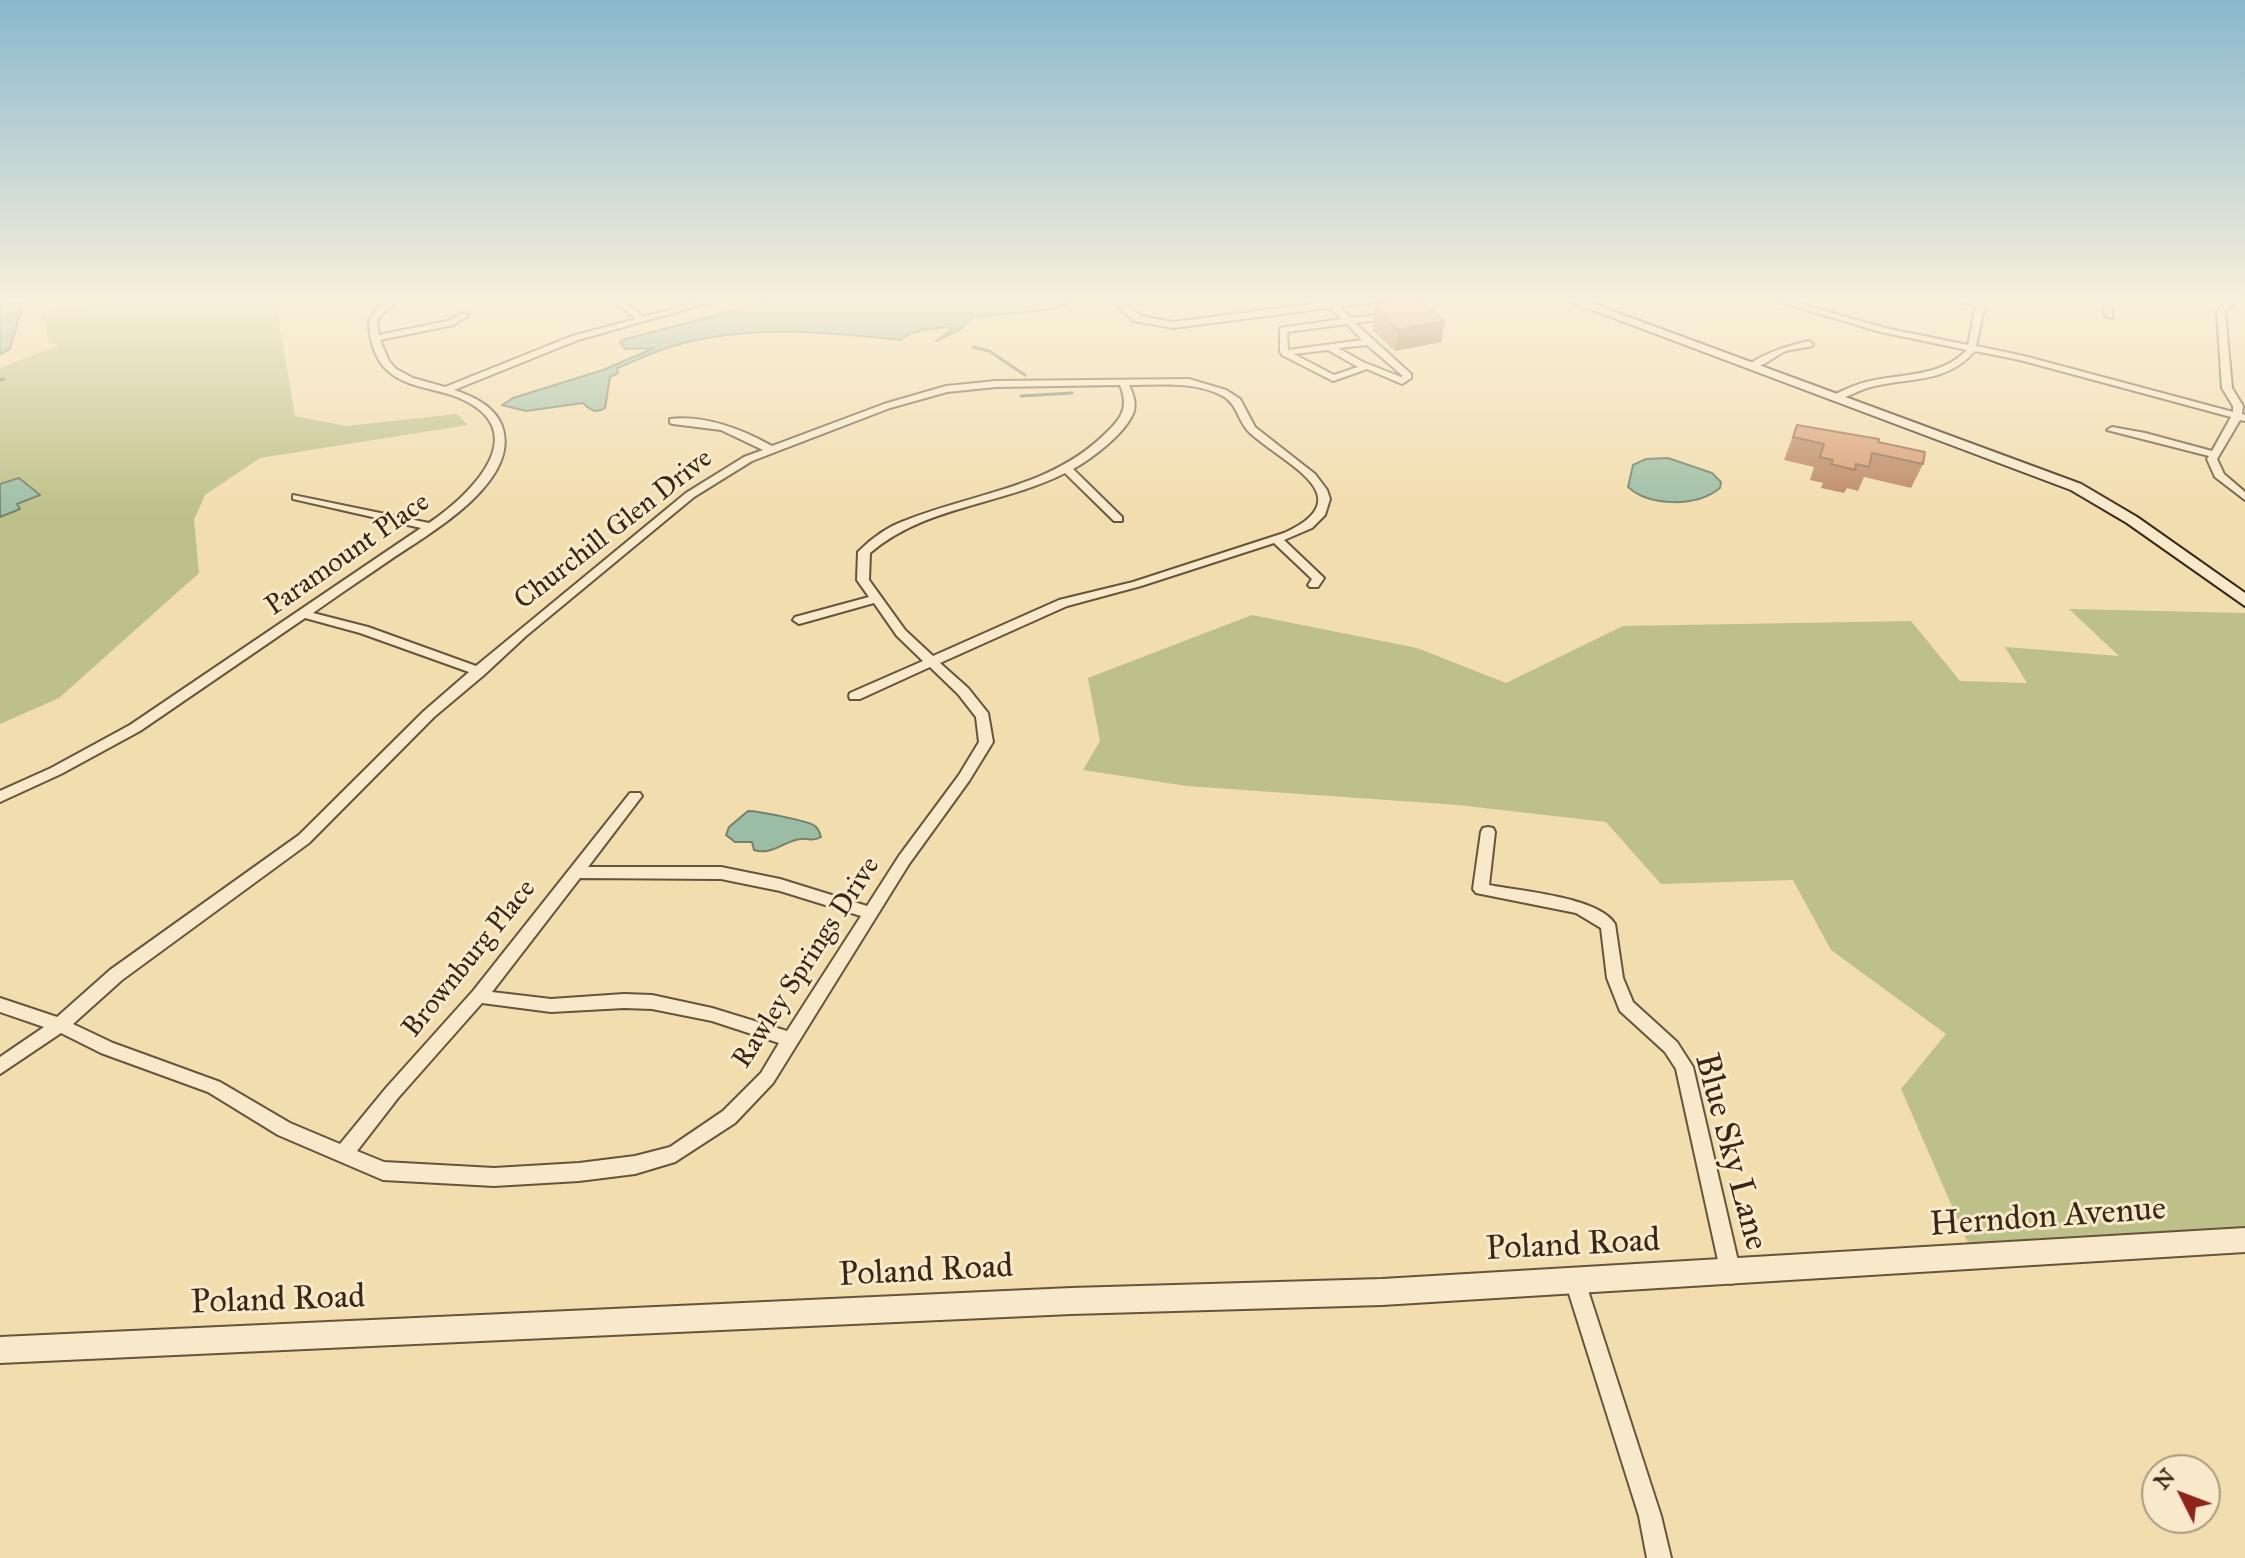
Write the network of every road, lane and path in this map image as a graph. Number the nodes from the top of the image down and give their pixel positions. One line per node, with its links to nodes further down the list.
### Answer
1 (394, 372): 12 (street, Paramount Place)
2 (490, 372): 12 (street)
3 (1321, 372): 4 (street)
4 (1351, 372)
5 (1379, 372): 6 (street)
6 (1403, 372)
7 (1765, 372): 13 (main road)
8 (1940, 372): 13 (street)
9 (2074, 372): 14 (street)
10 (2226, 372): 14 (street)
11 (1124, 384): 17 (street, Churchill Glen Drive); 19 (street, Rawley Springs Drive); 24 (street, Churchill Glen Drive)
12 (446, 390): 23 (street, Paramount Place)
13 (1834, 398): 27 (main road)
14 (2241, 417): 18 (street)
15 (673, 421): 17 (street)
16 (2112, 430): 18 (street)
17 (771, 450): 31 (street, Churchill Glen Drive)
18 (2215, 455): 21 (street)
19 (1066, 468): 22 (street); 26 (street, Rawley Springs Drive)
20 (297, 497): 23 (street)
21 (2245, 497)
22 (1118, 519)
23 (430, 527): 28 (street, Paramount Place)
24 (1276, 539): 25 (street); 30 (street, Churchill Glen Drive)
25 (1314, 585)
26 (876, 599): 29 (street); 30 (street, Rawley Springs Drive)
27 (2245, 601)
28 (304, 614): 31 (street); 34 (street, Paramount Place)
29 (799, 620)
30 (933, 662): 32 (street, Churchill Glen Drive); 37 (street, Rawley Springs Drive)
31 (480, 672): 40 (street, Churchill Glen Drive)
32 (855, 696)
33 (635, 796): 36 (street, Brownburg Place)
34 (0, 797)
35 (1488, 832): 46 (street, Blue Sky Lane)
36 (574, 872): 37 (street); 38 (street, Brownburg Place)
37 (871, 913): 41 (street, Rawley Springs Drive)
38 (479, 996): 41 (street); 43 (street, Brownburg Place)
39 (0, 1005): 40 (street, Rawley Springs Drive)
40 (60, 1025): 42 (street, Churchill Glen Drive); 43 (street, Rawley Springs Drive)
41 (791, 1040): 43 (street, Rawley Springs Drive)
42 (0, 1067)
43 (343, 1154)
44 (2245, 1240): 45 (street, Herndon Avenue)
45 (1854, 1265): 46 (street, Poland Road)
46 (1731, 1274): 47 (street, Poland Road)
47 (1575, 1281): 48 (street, Poland Road); 49 (street)
48 (1, 1352)
49 (1659, 1558)

